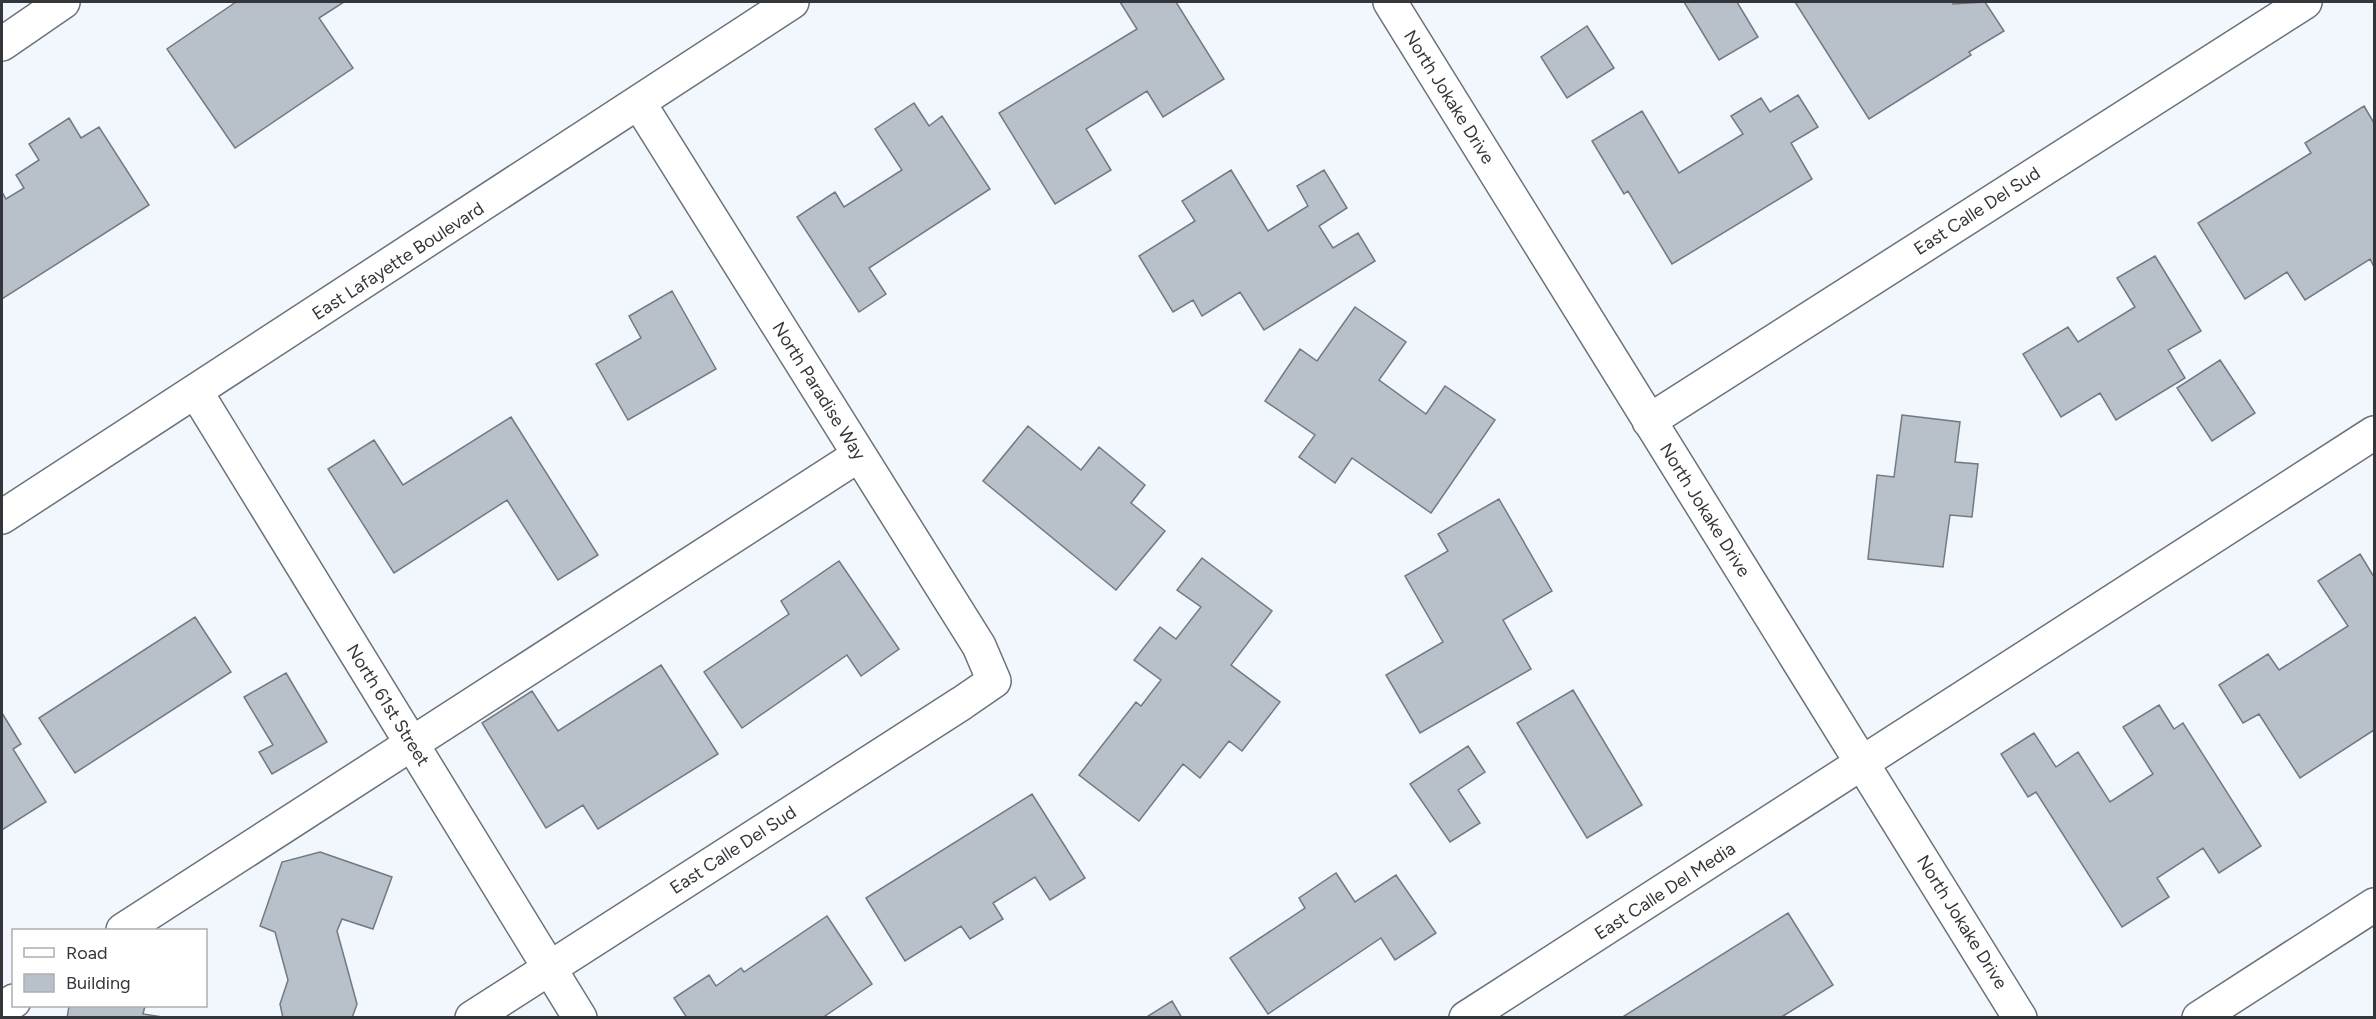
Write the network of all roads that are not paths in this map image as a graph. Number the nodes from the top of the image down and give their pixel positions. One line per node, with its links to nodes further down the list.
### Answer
1 (63, 2): 5 (street)
2 (792, 2): 6 (street, East Lafayette Boulevard)
3 (1390, 2): 8 (street, North Jokake Drive)
4 (2305, 2): 8 (street, East Calle Del Sud)
5 (2, 44)
6 (639, 103): 7 (street, East Lafayette Boulevard); 10 (street, North Paradise Way)
7 (196, 392): 11 (street, East Lafayette Boulevard); 13 (street, North 61st Street)
8 (1649, 421): 14 (street, North Jokake Drive)
9 (2374, 434): 14 (street, East Calle Del Media)
10 (859, 455): 12 (street, North Paradise Way); 13 (street)
11 (2, 517)
12 (994, 681): 17 (street, East Calle Del Sud)
13 (412, 744): 16 (street); 17 (street, North 61st Street)
14 (1864, 764): 20 (street, East Calle Del Media); 21 (street, North Jokake Drive)
15 (2374, 905): 22 (street)
16 (125, 929)
17 (550, 967): 18 (street, East Calle Del Sud); 19 (street, North 61st Street)
18 (472, 1017)
19 (580, 1017)
20 (1466, 1017)
21 (2020, 1017)
22 (2199, 1017)

